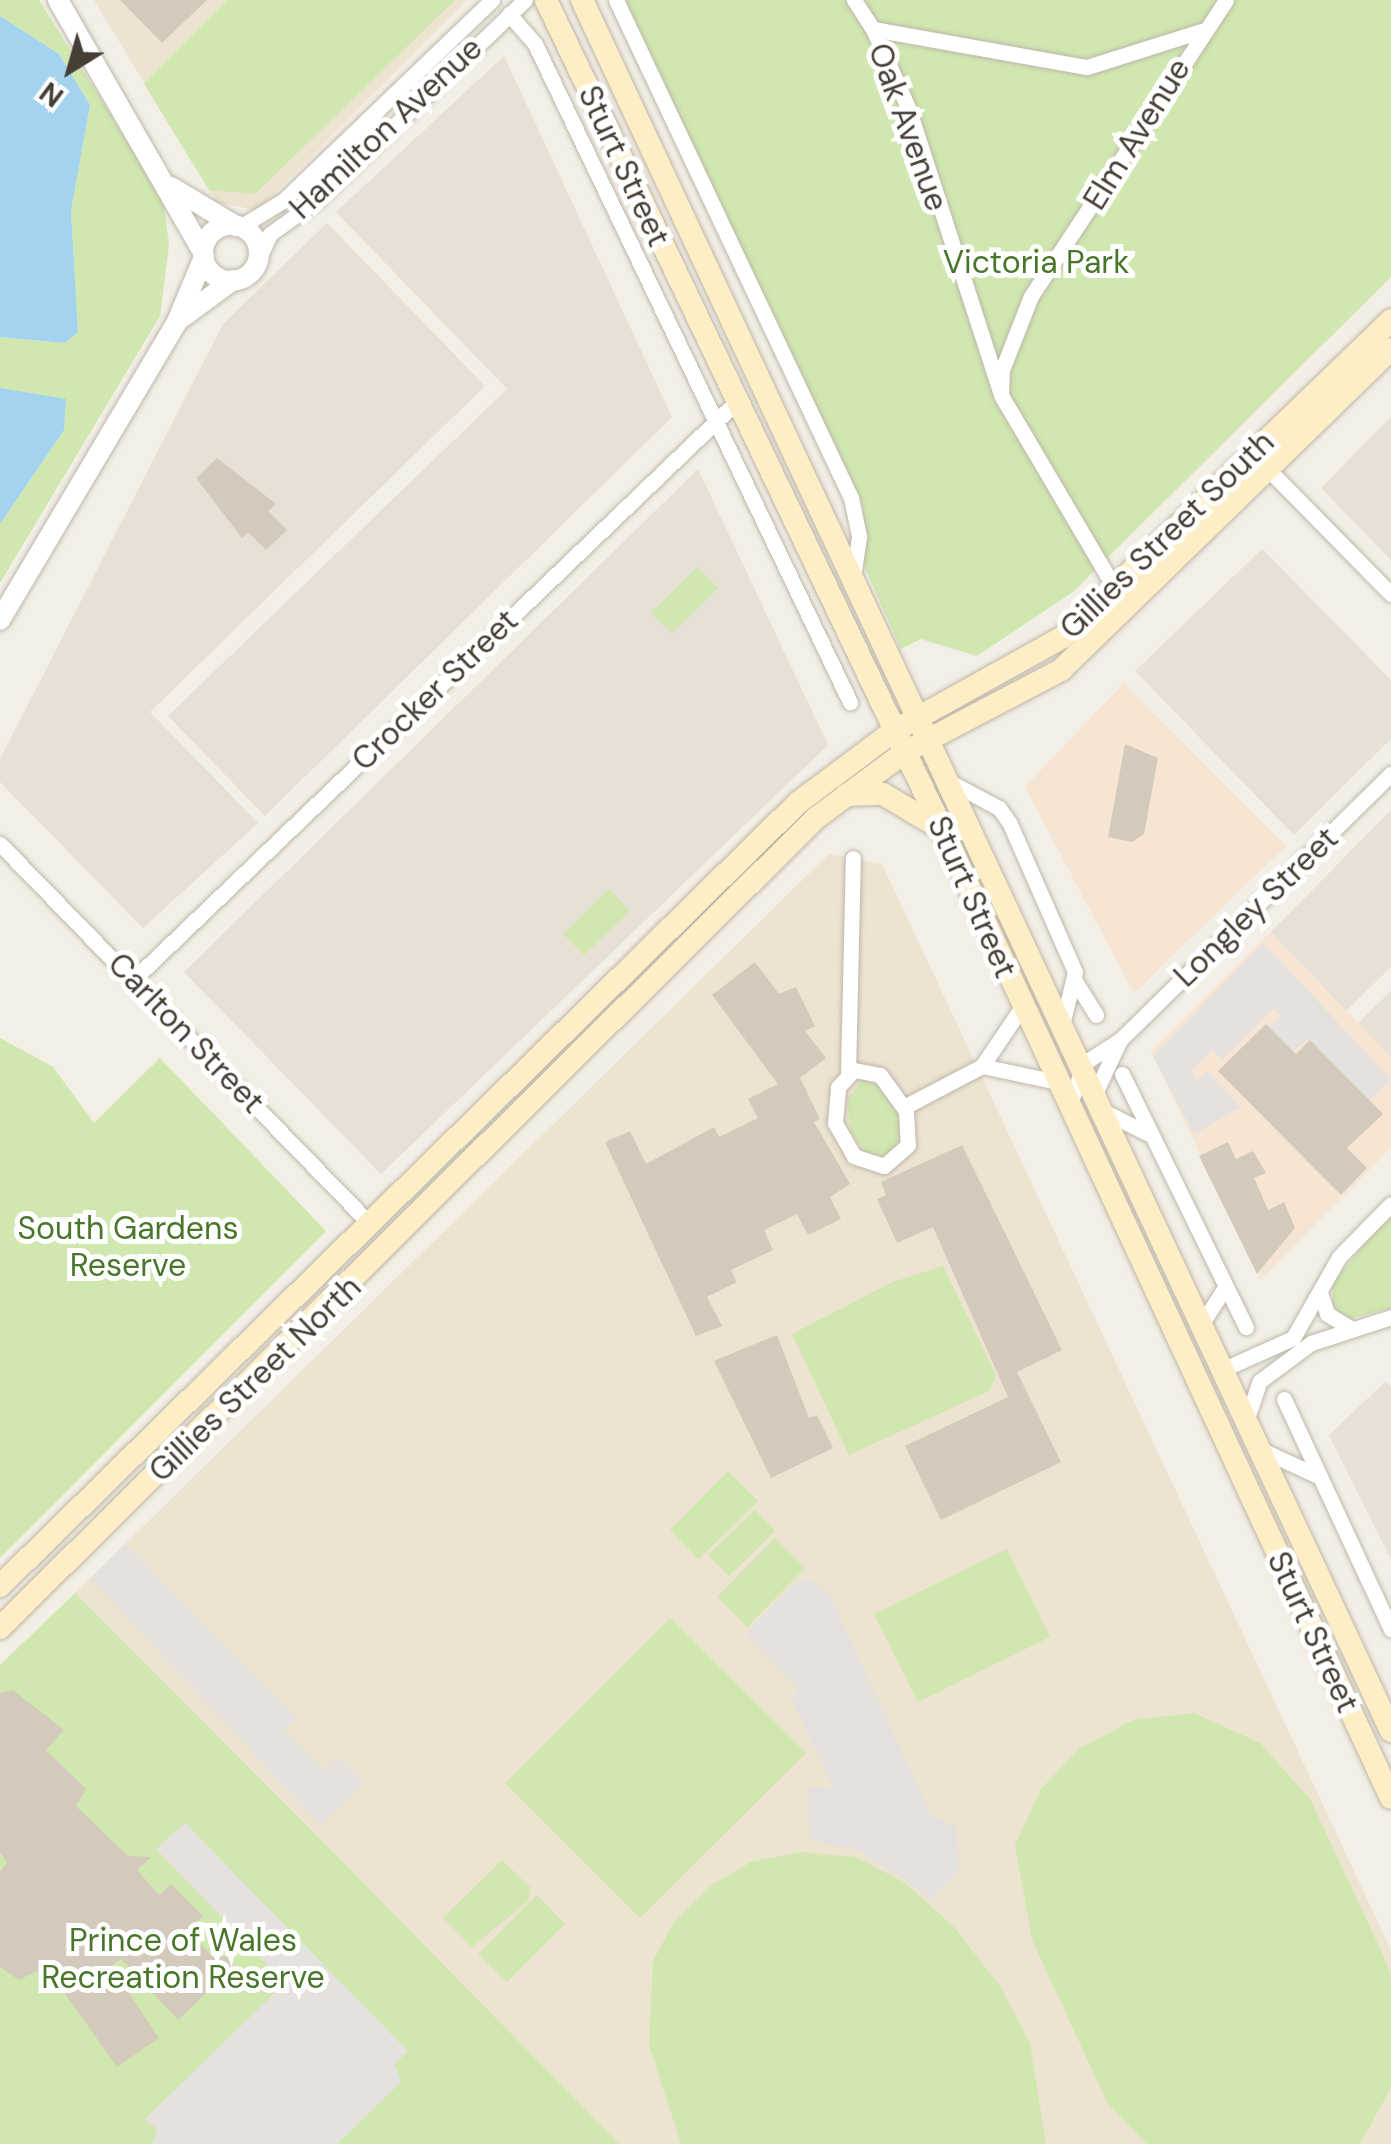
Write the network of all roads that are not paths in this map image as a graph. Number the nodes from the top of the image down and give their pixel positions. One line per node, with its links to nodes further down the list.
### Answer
1 (58, 0): 12 (street)
2 (492, 0): 13 (street, Hamilton Avenue)
3 (525, 0): 9 (street, Hamilton Avenue)
4 (546, 0): 21 (main road, Sturt Street)
5 (582, 0): 24 (main road, Sturt Street)
6 (616, 0): 24 (street, Sturt Street)
7 (854, 0): 10 (street, Oak Avenue)
8 (1226, 0): 11 (street, Elm Avenue)
9 (509, 14): 15 (street, Hamilton Avenue); 22 (street, Sturt Street)
10 (873, 29): 11 (street, Oak Avenue); 20 (street, Oak Avenue)
11 (1201, 30): 20 (street, Elm Avenue)
12 (170, 186): 13 (street); 14 (street)
13 (238, 226): 14 (street); 15 (street)
14 (203, 255): 16 (street); 18 (street)
15 (257, 262): 16 (street)
16 (233, 280): 18 (street)
17 (1391, 320): 23 (main road, Gillies Street South)
18 (176, 324): 27 (street)
19 (1391, 350): 23 (main road, Gillies Street South)
20 (1001, 395): 25 (street)
21 (736, 402): 22 (street, Crocker Street); 31 (main road, Sturt Street)
22 (713, 424): 28 (street, Sturt Street); 38 (street, Crocker Street)
23 (1261, 461): 25 (main road, Gillies Street South); 26 (street); 30 (main road, Gillies Street South)
24 (852, 577): 29 (main road, Sturt Street)
25 (1114, 587): 29 (main road, Gillies Street South)
26 (1391, 594)
27 (0, 620)
28 (850, 702)
29 (919, 716): 30 (main road, Sturt Street); 31 (main road, Gillies Street North)
30 (930, 738): 31 (main road, Gillies Street North); 33 (main road, Sturt Street)
31 (900, 742): 34 (main road, Gillies Street North); 35 (main road, Sturt Street); 51 (main road, Gillies Street North)
32 (1391, 774): 43 (street, Longley Street)
33 (950, 782): 39 (street, Sturt Street); 42 (main road, Sturt Street)
34 (843, 795): 35 (main road); 53 (main road, Gillies Street North)
35 (946, 835): 40 (main road, Sturt Street)
36 (0, 844): 38 (street, Carlton Street)
37 (853, 858): 46 (street)
38 (135, 978): 56 (street, Carlton Street)
39 (1075, 981): 41 (street, Sturt Street); 42 (street)
40 (1022, 1006): 45 (street); 48 (main road, Sturt Street)
41 (1096, 1014)
42 (1063, 1021): 44 (main road, Sturt Street)
43 (1120, 1040): 44 (street, Longley Street); 49 (street, Longley Street)
44 (1084, 1063): 49 (main road, Sturt Street); 52 (street)
45 (982, 1066): 48 (street); 50 (street)
46 (848, 1073): 50 (street); 50 (street)
47 (1122, 1074): 54 (street)
48 (1057, 1082): 52 (main road, Sturt Street)
49 (1101, 1101): 54 (street); 60 (main road, Sturt Street)
50 (904, 1107)
51 (488, 1108): 53 (main road); 56 (main road, Gillies Street North)
52 (1068, 1108): 74 (main road, Sturt Street)
53 (509, 1130): 68 (main road, Gillies Street North)
54 (1154, 1137): 57 (street)
55 (1391, 1204): 58 (street)
56 (370, 1224): 69 (main road, Gillies Street North)
57 (1226, 1286): 60 (street); 61 (street)
58 (1321, 1295): 62 (street); 63 (street)
59 (1391, 1317): 62 (street)
60 (1204, 1320): 63 (main road, Sturt Street)
61 (1246, 1327)
62 (1356, 1330): 65 (street)
63 (1226, 1368): 65 (main road, Sturt Street)
64 (1284, 1399): 67 (street)
65 (1248, 1415): 66 (main road, Sturt Street)
66 (1266, 1452): 67 (street); 73 (main road, Sturt Street)
67 (1320, 1477): 72 (street)
68 (84, 1545): 69 (main road); 71 (main road, Gillies Street North)
69 (42, 1546): 70 (main road, Gillies Street North)
70 (0, 1586)
71 (0, 1628)
72 (1391, 1629)
73 (1391, 1730)
74 (1391, 1798)

